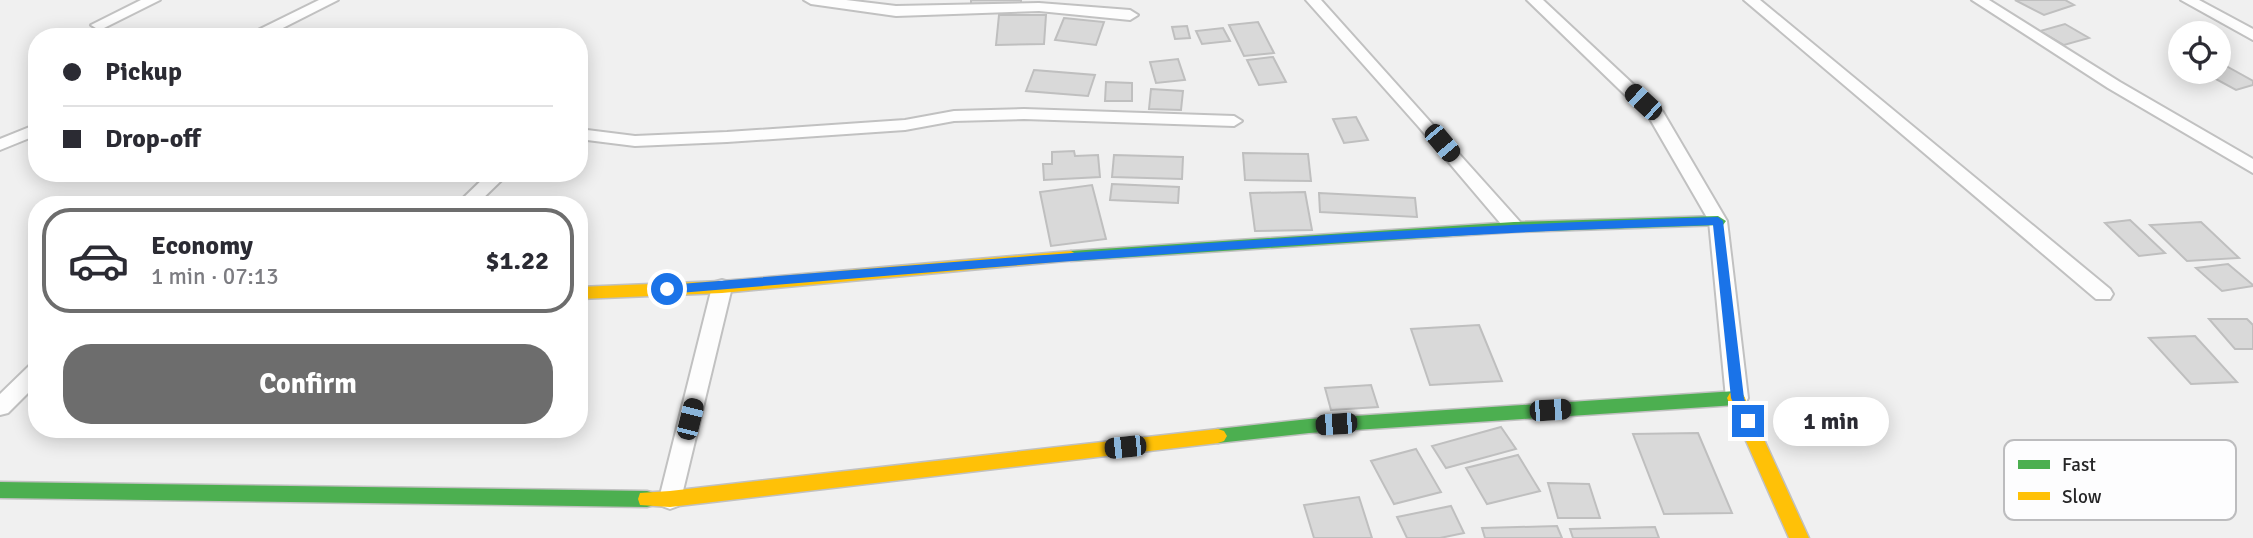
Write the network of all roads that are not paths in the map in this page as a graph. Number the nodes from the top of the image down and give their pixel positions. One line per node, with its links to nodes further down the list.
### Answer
1 (153, 0): 11 (street)
2 (811, 0): 9 (street)
3 (1313, 0): 23 (street)
4 (1534, 0): 22 (street)
5 (1751, 0): 26 (street)
6 (1979, 0): 19 (street)
7 (2188, 0): 12 (street)
8 (325, 1): 13 (street)
9 (1039, 4): 10 (street)
10 (1130, 15)
11 (99, 26)
12 (2245, 26): 14 (street)
13 (270, 28)
14 (2253, 35)
15 (1234, 121): 17 (street)
16 (28, 133): 18 (street)
17 (588, 135)
18 (0, 145)
19 (2253, 167)
20 (490, 182): 21 (street)
21 (475, 196)
22 (1718, 221): 23 (street); 28 (street)
23 (1514, 227): 24 (street)
24 (722, 287): 25 (street); 31 (street)
25 (588, 293)
26 (2103, 294)
27 (28, 380): 29 (street)
28 (1737, 398): 31 (street); 32 (street)
29 (0, 407)
30 (0, 490): 31 (street)
31 (670, 499)
32 (1800, 538)

